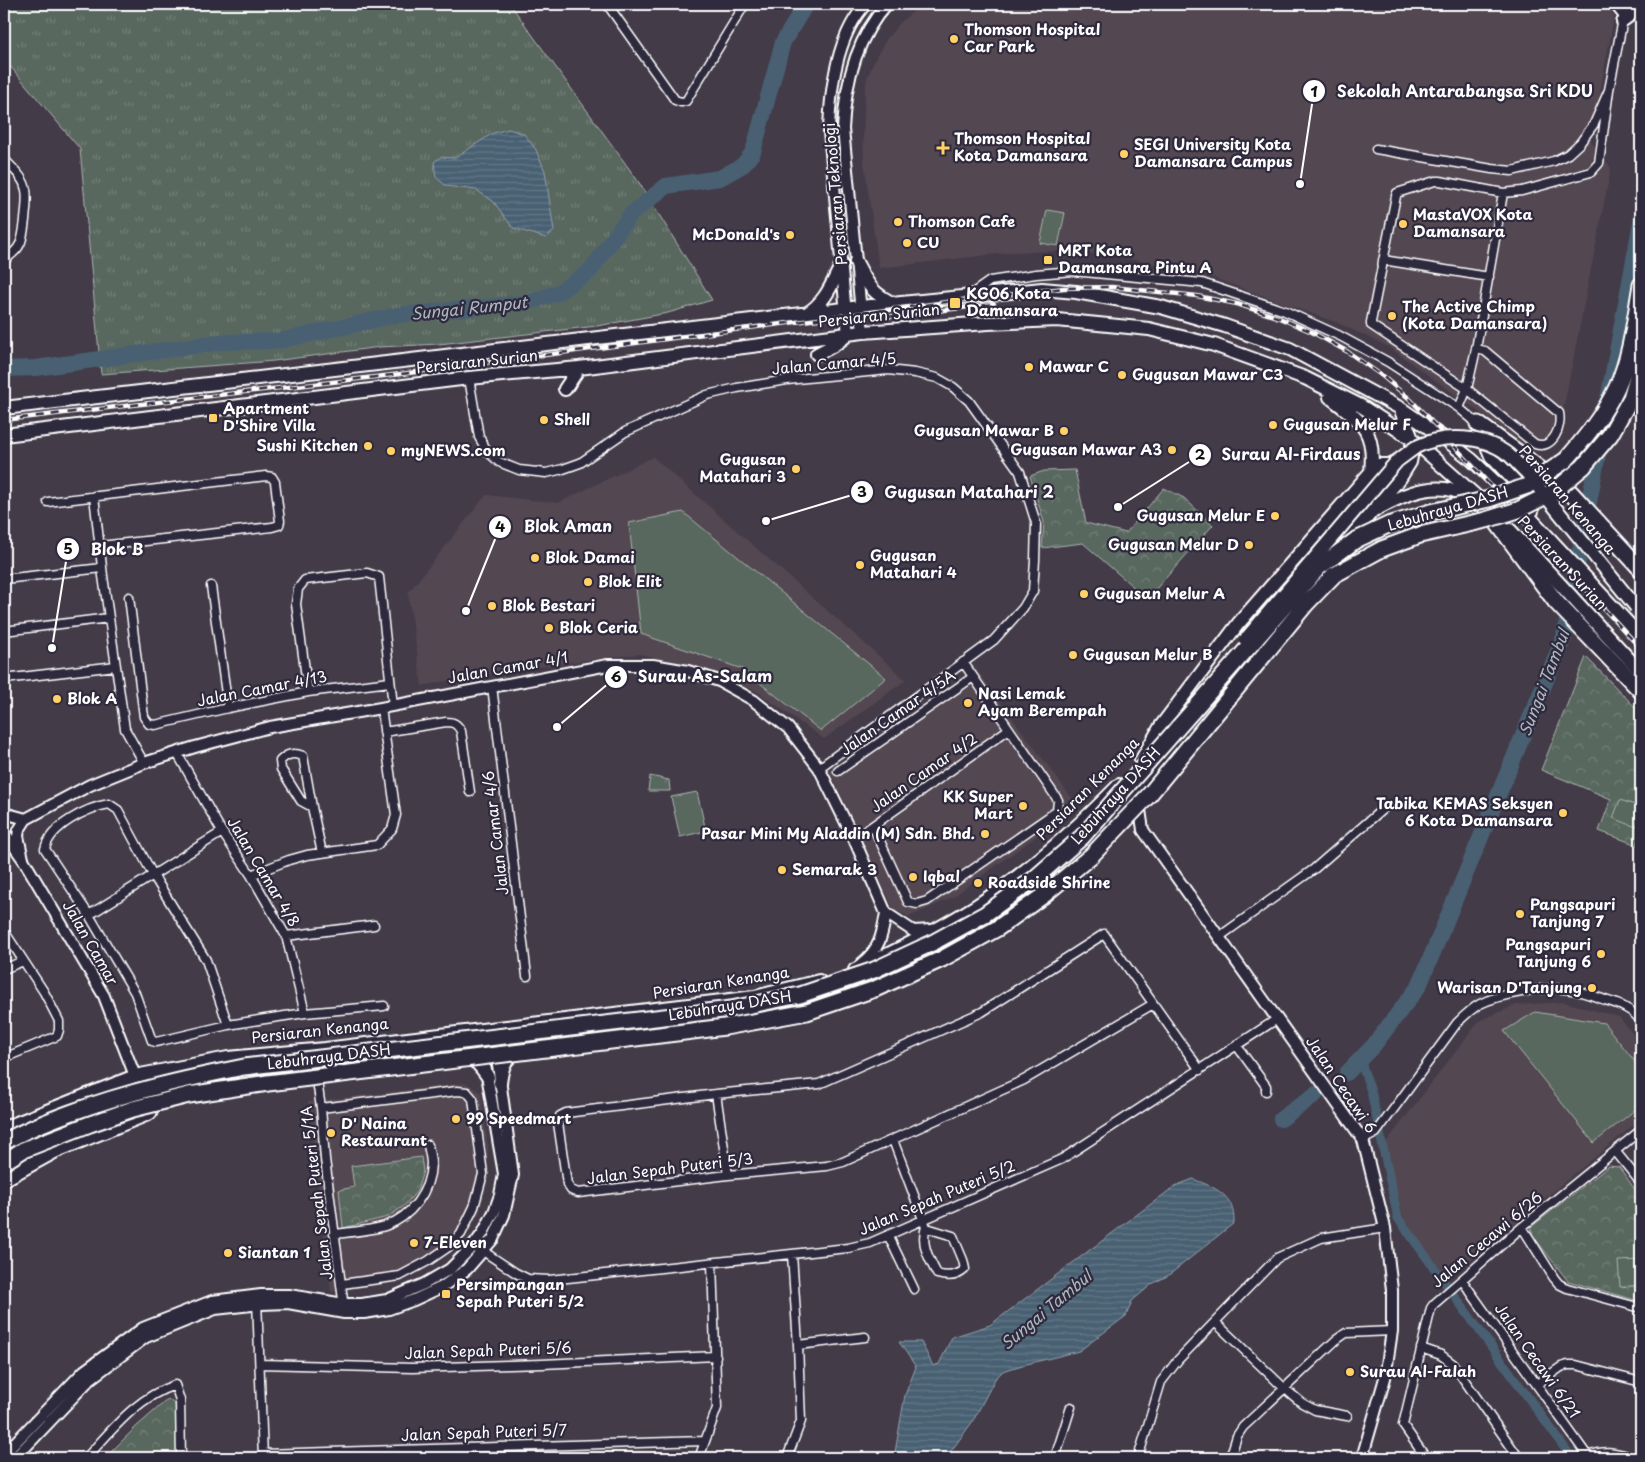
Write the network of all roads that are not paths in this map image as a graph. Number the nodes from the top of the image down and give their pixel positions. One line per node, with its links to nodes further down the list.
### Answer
1 (608, 4): 2 (street)
2 (745, 4)
3 (866, 4): 16 (street, Persiaran Teknologi)
4 (888, 4): 15 (street, Persiaran Teknologi)
5 (1615, 4): 8 (street)
6 (1626, 4): 8 (street)
7 (1641, 8): 8 (street)
8 (1623, 19): 9 (street)
9 (1609, 90): 10 (street); 12 (street)
10 (1376, 149)
11 (4, 159): 13 (street)
12 (1503, 193): 14 (street); 17 (street)
13 (4, 260)
14 (1383, 260): 17 (street); 33 (street)
15 (856, 262): 20 (main road); 21 (street, Persiaran Teknologi)
16 (841, 266): 22 (street, Persiaran Teknologi); 23 (main road)
17 (1489, 277): 26 (street)
18 (1641, 285): 129 (highway, Lebuhraya DASH, bridge)
19 (966, 297): 20 (main road, Persiaran Surian); 35 (main road, Persiaran Surian); 36 (street)
20 (896, 305): 21 (main road, Persiaran Surian)
21 (861, 307): 22 (main road, Persiaran Surian); 24 (street, Persiaran Teknologi)
22 (846, 309): 23 (main road, Persiaran Surian); 25 (street, Persiaran Teknologi)
23 (806, 314): 34 (main road, Persiaran Surian)
24 (863, 332): 25 (main road, Persiaran Surian); 31 (main road, Persiaran Surian)
25 (848, 335): 27 (main road); 29 (main road, Persiaran Surian)
26 (1476, 349): 33 (street); 33 (street)
27 (818, 354)
28 (1641, 363): 132 (highway, Lebuhraya DASH, bridge)
29 (579, 368): 30 (main road, Persiaran Surian); 32 (main road)
30 (469, 378): 38 (main road, Persiaran Surian); 57 (street, Jalan Camar 4/5)
31 (1305, 378): 39 (main road, Persiaran Surian); 40 (main road)
32 (565, 388)
33 (1467, 390): 36 (street)
34 (4, 408)
35 (1400, 408): 39 (main road); 46 (main road, Persiaran Surian)
36 (1459, 408): 37 (street)
37 (1478, 424): 46 (main road); 49 (highway)
38 (4, 434)
39 (1412, 439): 41 (main road); 43 (main road, Persiaran Surian)
40 (1371, 471): 41 (main road); 72 (main road)
41 (1400, 478): 45 (main road)
42 (94, 496): 44 (street); 47 (street); 47 (street)
43 (1481, 501): 45 (main road); 59 (main road, Persiaran Surian); 64 (highway)
44 (48, 502)
45 (1370, 513): 76 (main road)
46 (1535, 522): 56 (main road, Persiaran Surian)
47 (100, 546): 48 (street)
48 (102, 568): 50 (street); 54 (street)
49 (1641, 569)
50 (4, 579)
51 (210, 586): 67 (street)
52 (129, 597): 67 (street, Jalan Camar 4/13)
53 (1641, 614): 72 (main road, Persiaran Kenanga, bridge)
54 (110, 618): 55 (street); 58 (street)
55 (4, 631)
56 (1641, 637)
57 (963, 662): 60 (street); 74 (street, Jalan Camar 4/5)
58 (116, 666): 61 (street); 73 (street)
59 (1641, 672)
60 (973, 677): 69 (street); 75 (street, Jalan Camar 4/5A)
61 (4, 679)
62 (390, 682): 65 (street, Jalan Camar 4/13); 65 (street); 66 (street)
63 (492, 686): 66 (street, Jalan Camar 4/1); 74 (street, Jalan Camar 4/1); 102 (street, Jalan Camar 4/6)
64 (1641, 691)
65 (308, 692): 67 (street, Jalan Camar 4/13)
66 (393, 706): 68 (street, Jalan Camar 4/1)
67 (228, 708)
68 (381, 708): 70 (street); 71 (street, Jalan Camar 4/1)
69 (1009, 729): 82 (street, Jalan Camar 4/2); 82 (street)
70 (384, 732): 77 (street); 88 (street)
71 (177, 753): 73 (street, Jalan Camar 4/1); 85 (street, Jalan Camar 4/8)
72 (1141, 761): 95 (main road, Persiaran Kenanga)
73 (144, 763): 81 (street, Jalan Camar 4/1)
74 (819, 768): 87 (street, Jalan Camar 4/1)
75 (838, 771)
76 (1142, 782): 83 (street); 86 (main road)
77 (470, 792)
78 (312, 807): 78 (street); 88 (street)
79 (1385, 808): 98 (street)
80 (4, 812): 81 (street)
81 (26, 818): 89 (street)
82 (873, 826): 87 (street, Jalan Camar 4/2)
83 (1143, 830): 86 (street); 98 (street, Jalan Cecawi 6)
84 (4, 832): 89 (street, Jalan Camar)
85 (222, 832): 90 (street); 91 (street, Jalan Camar 4/8)
86 (1094, 837): 110 (main road)
87 (854, 839): 92 (street, Jalan Camar 4/1)
88 (322, 852): 91 (street)
89 (23, 859): 118 (street, Jalan Camar)
90 (153, 874): 93 (street); 93 (street); 109 (street)
91 (251, 875): 97 (street, Jalan Camar 4/8)
92 (886, 913): 95 (street); 101 (street)
93 (89, 914): 109 (street)
94 (374, 925): 97 (street)
95 (940, 928): 101 (main road, Persiaran Kenanga)
96 (4, 931): 99 (street)
97 (286, 936): 106 (street, Jalan Camar 4/8)
98 (1219, 937): 107 (street, Jalan Cecawi 6)
99 (23, 960): 100 (street); 115 (street)
100 (4, 969)
101 (852, 971): 105 (main road, Persiaran Kenanga)
102 (527, 976)
103 (1153, 1004): 116 (street); 122 (street, Jalan Sepah Puteri 5/3); 127 (street, Jalan Sepah Puteri 5/3)
104 (384, 1006): 106 (street)
105 (655, 1010): 111 (main road); 113 (main road, Persiaran Kenanga)
106 (305, 1013): 109 (street)
107 (1277, 1019): 112 (street, Jalan Sepah Puteri 5/2); 128 (street, Jalan Cecawi 6)
108 (1641, 1021): 128 (street)
109 (228, 1025)
110 (585, 1037): 111 (main road); 120 (main road)
111 (488, 1046): 113 (main road); 114 (main road); 119 (street); 120 (street)
112 (1237, 1046): 116 (street, Jalan Sepah Puteri 5/2); 121 (street)
113 (325, 1049): 118 (main road, Persiaran Kenanga)
114 (418, 1056): 117 (main road); 119 (main road)
115 (4, 1058)
116 (1200, 1070): 136 (street, Jalan Sepah Puteri 5/2)
117 (316, 1071): 123 (street, Jalan Sepah Puteri 5/1A); 124 (main road)
118 (136, 1076): 125 (main road, Persiaran Kenanga)
119 (488, 1076): 141 (street)
120 (500, 1083): 142 (street)
121 (1266, 1091)
122 (716, 1094): 133 (street); 133 (street, Jalan Sepah Puteri 5/3)
123 (321, 1108): 139 (street, Jalan Sepah Puteri 5/1A); 146 (street)
124 (149, 1112): 132 (main road); 134 (highway)
125 (4, 1128)
126 (1641, 1130): 131 (street, Jalan Cecawi 6/26)
127 (893, 1140): 133 (street, Jalan Sepah Puteri 5/3); 136 (street)
128 (1363, 1140): 138 (street, Jalan Cecawi 6)
129 (4, 1142)
130 (428, 1145): 139 (street)
131 (1616, 1152): 135 (street); 137 (street, Jalan Cecawi 6/26)
132 (4, 1161)
133 (728, 1175)
134 (4, 1178)
135 (1641, 1183)
136 (925, 1223): 136 (street); 140 (street, Jalan Sepah Puteri 5/2)
137 (1522, 1227): 145 (street, Jalan Cecawi 6/26); 149 (street)
138 (1385, 1228): 151 (street); 152 (street, Jalan Cecawi 6)
139 (334, 1234): 146 (street, Jalan Sepah Puteri 5/1A)
140 (888, 1235): 143 (street, Jalan Sepah Puteri 5/2); 147 (street)
141 (474, 1245): 142 (street, Jalan Sepah Puteri 5/2); 150 (street)
142 (484, 1251): 144 (street, Jalan Sepah Puteri 5/2); 150 (street)
143 (792, 1254): 144 (street, Jalan Sepah Puteri 5/2); 154 (street)
144 (712, 1263): 156 (street)
145 (1462, 1280): 155 (street, Jalan Cecawi 6/26); 159 (street, Jalan Cecawi 6/21)
146 (342, 1284): 150 (street, Jalan Sepah Puteri 5/1A)
147 (914, 1289)
148 (257, 1300): 150 (street); 157 (street); 164 (street); 168 (street)
149 (1641, 1308)
150 (344, 1309)
151 (1216, 1323): 160 (street); 174 (street)
152 (1392, 1331): 160 (street); 166 (street, Jalan Cecawi 6)
153 (864, 1337): 154 (street)
154 (798, 1345): 172 (street)
155 (1421, 1348): 176 (street, Jalan Cecawi 6/26); 177 (street)
156 (716, 1356): 157 (street, Jalan Sepah Puteri 5/6); 163 (street)
157 (260, 1364): 165 (street)
158 (1641, 1382): 159 (street)
159 (1536, 1384): 167 (street, Jalan Cecawi 6/21)
160 (1284, 1388): 162 (street); 175 (street)
161 (1071, 1407): 173 (street)
162 (1347, 1416)
163 (705, 1440): 165 (street, Jalan Sepah Puteri 5/7); 171 (street)
164 (4, 1454)
165 (263, 1456)
166 (1363, 1456)
167 (1589, 1457): 178 (street)
168 (15, 1458)
169 (86, 1458): 170 (street)
170 (182, 1458)
171 (699, 1458)
172 (787, 1458)
173 (1055, 1458)
174 (1138, 1458)
175 (1230, 1458)
176 (1426, 1458)
177 (1519, 1458)
178 (1635, 1458)

